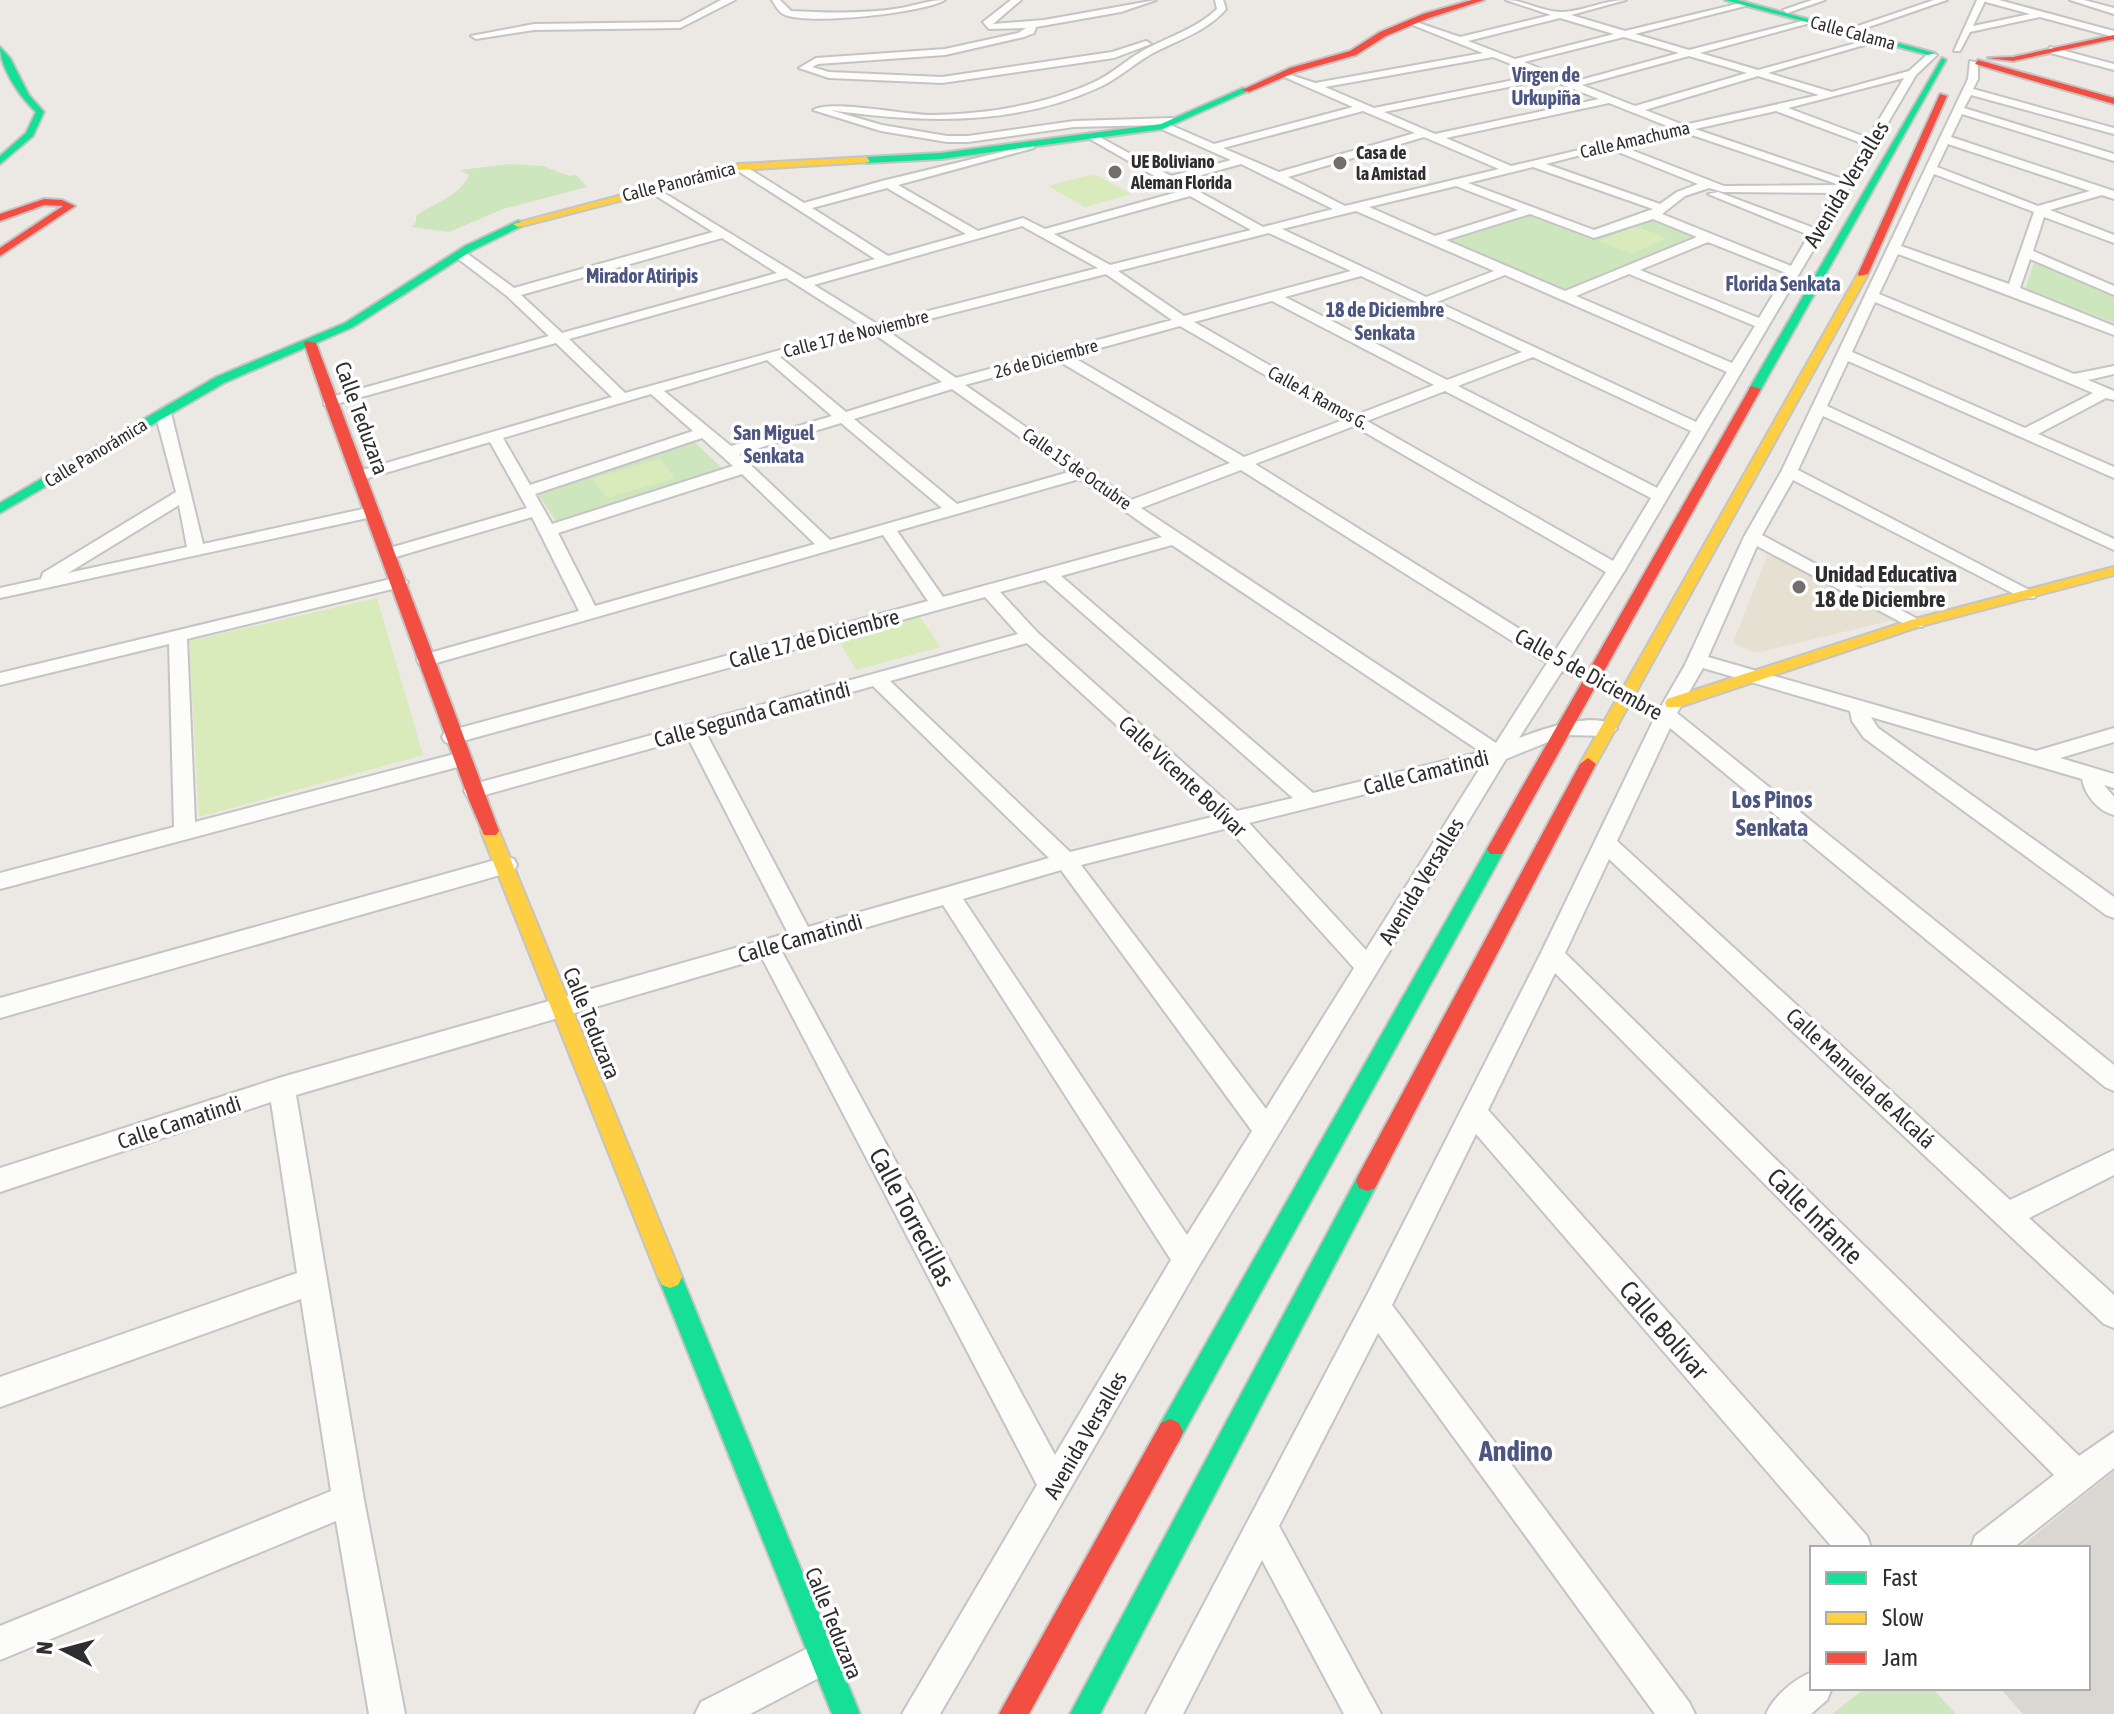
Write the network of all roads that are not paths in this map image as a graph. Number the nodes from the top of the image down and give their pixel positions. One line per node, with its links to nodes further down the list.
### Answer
1 (731, 0): 28 (street)
2 (776, 0): 18 (street)
3 (894, 0): 18 (street)
4 (941, 0): 18 (street)
5 (1017, 0): 24 (street)
6 (1152, 0): 24 (street)
7 (1219, 0): 32 (street)
8 (1480, 0): 23 (street, Calle Panorámica)
9 (1510, 0): 21 (street)
10 (1622, 0): 21 (street)
11 (1821, 0): 17 (street)
12 (1943, 0): 25 (street)
13 (1981, 0): 26 (street)
14 (1989, 0): 20 (street)
15 (2074, 0): 19 (street)
16 (1740, 1): 17 (street); 22 (street, Calle Calama); 27 (street)
17 (1787, 10): 25 (street)
18 (900, 11)
19 (2114, 11)
20 (2042, 14): 26 (street); 29 (street)
21 (1561, 15): 27 (street); 31 (street)
22 (1807, 21): 30 (street, Calle Calama); 36 (street)
23 (1413, 22): 31 (street); 42 (street, Calle Panorámica)
24 (1031, 25): 32 (street)
25 (1857, 28): 37 (street)
26 (1966, 30): 37 (street)
27 (1625, 33): 36 (street); 38 (street)
28 (476, 36)
29 (2113, 37): 34 (street)
30 (1875, 39): 37 (street, Calle Calama); 40 (street)
31 (1459, 40): 35 (street)
32 (1164, 46): 54 (street)
33 (0, 49): 66 (street)
34 (2050, 50): 37 (street); 39 (street)
35 (1493, 53): 38 (street); 45 (street)
36 (1691, 53): 40 (street); 44 (street)
37 (1954, 57): 41 (street, Avenida Versalles); 46 (street, Avenida Versalles); 49 (street); 180 (street, Avenida Versalles); 183 (street, Avenida Versalles)
38 (1514, 62): 43 (street)
39 (2114, 67)
40 (1759, 73): 47 (street); 52 (street)
41 (1912, 73): 47 (street, Calle Amachuma); 61 (street, Avenida Versalles)
42 (1285, 74): 45 (street); 54 (street, Calle Panorámica)
43 (1548, 76): 44 (street); 51 (street)
44 (1572, 85): 48 (street)
45 (1314, 86): 51 (street)
46 (1968, 91): 53 (street, Avenida Versalles); 56 (street)
47 (1832, 95): 50 (street, Calle Amachuma)
48 (1607, 100): 52 (street); 58 (street)
49 (2114, 101)
50 (1779, 108): 55 (street, Calle Amachuma); 61 (street)
51 (1368, 109): 58 (street); 63 (street)
52 (1632, 110): 55 (street)
53 (1959, 110): 60 (street, Avenida Versalles); 64 (street)
54 (1168, 123): 57 (street, Calle Panorámica); 63 (street)
55 (1682, 128): 62 (street, Calle Amachuma); 76 (street)
56 (2114, 131)
57 (1088, 135): 59 (street, Calle Panorámica); 72 (street)
58 (1430, 135): 70 (street); 71 (street)
59 (1058, 138): 68 (street, Calle Panorámica); 73 (street)
60 (1945, 139): 69 (street, Avenida Versalles); 78 (street)
61 (1872, 143): 76 (street, Avenida Versalles)
62 (1609, 145): 67 (street, Calle Amachuma); 75 (street)
63 (1211, 148): 65 (street)
64 (2114, 158)
65 (1242, 160): 71 (street); 72 (street)
66 (0, 161)
67 (1535, 164): 70 (street, Calle Amachuma); 84 (street)
68 (739, 167): 77 (street, Calle Panorámica); 80 (street)
69 (1931, 169): 82 (street); 94 (street, Avenida Versalles)
70 (1512, 170): 74 (street, Calle Amachuma)
71 (1278, 176): 81 (street)
72 (1170, 180): 79 (street)
73 (886, 183): 80 (street); 90 (street)
74 (1458, 183): 81 (street, Calle Amachuma); 83 (street)
75 (1703, 186): 76 (street); 84 (street); 89 (street)
76 (1843, 186): 89 (street, Avenida Versalles)
77 (651, 188): 87 (street, Calle 15 de Octubre); 97 (street, Calle Panorámica)
78 (2110, 191): 82 (street)
79 (1192, 192): 86 (street); 88 (street)
80 (804, 207): 98 (street)
81 (1351, 208): 86 (street, Calle 17 de Noviembre); 93 (street)
82 (2041, 209): 92 (street); 96 (street)
83 (1530, 210): 84 (street); 93 (street)
84 (1656, 212): 91 (street)
85 (0, 218): 95 (street)
86 (1266, 230): 100 (street, Calle 17 de Noviembre); 101 (street)
87 (725, 233): 104 (street, Calle 15 de Octubre); 108 (street)
88 (1044, 233): 90 (street, Calle A. Ramos G.); 100 (street, Calle A. Ramos G.)
89 (1816, 233): 103 (street, Avenida Versalles)
90 (976, 235): 98 (street)
91 (1708, 237): 99 (street); 103 (street)
92 (2114, 239)
93 (1434, 240): 102 (street)
94 (1894, 248): 106 (street); 111 (street, Avenida Versalles)
95 (0, 253)
96 (2027, 253): 106 (street); 107 (street)
97 (461, 255): 108 (street); 118 (street, Calle Panorámica)
98 (885, 260): 105 (street)
99 (1629, 270): 110 (street); 114 (street)
100 (1108, 271): 113 (street, Calle A. Ramos G.); 115 (street, Calle 17 de Noviembre)
101 (1366, 271): 109 (street, 26 de Diciembre); 112 (street)
102 (1505, 271): 110 (street); 112 (street)
103 (1794, 272): 114 (street, Avenida Versalles)
104 (790, 273): 105 (street, Calle 15 de Octubre); 117 (street)
105 (806, 283): 115 (street, Calle 15 de Octubre)
106 (2013, 290): 116 (street)
107 (2114, 291)
108 (512, 293): 117 (street)
109 (1273, 296): 113 (street, 26 de Diciembre); 127 (street)
110 (1565, 296): 123 (street)
111 (1871, 296): 120 (street, Avenida Versalles); 125 (street)
112 (1427, 301): 119 (street)
113 (1185, 323): 122 (street, 26 de Diciembre); 135 (street, Calle A. Ramos G.)
114 (1762, 324): 123 (street, Avenida Versalles)
115 (876, 329): 121 (street, Calle 17 de Noviembre); 126 (street, Calle 15 de Octubre)
116 (2114, 331)
117 (560, 339): 130 (street); 131 (street)
118 (310, 343): 131 (street, Calle Teduzara); 133 (street, Calle Panorámica)
119 (1534, 352): 127 (street); 136 (street)
120 (1844, 354): 132 (street, Avenida Versalles); 138 (street)
121 (769, 355): 128 (street, Calle 17 de Noviembre); 134 (street)
122 (1061, 356): 126 (street, 26 de Diciembre); 141 (street, Calle 5 de Diciembre)
123 (1735, 370): 136 (street, Avenida Versalles)
124 (2114, 370): 125 (street)
125 (2072, 379): 129 (street)
126 (956, 383): 134 (street, 26 de Diciembre); 144 (street, Calle 15 de Octubre)
127 (1446, 384): 135 (street); 149 (street)
128 (652, 388): 130 (street, Calle 17 de Noviembre); 137 (street)
129 (2110, 394): 138 (street)
130 (622, 398): 139 (street, Calle 17 de Noviembre)
131 (329, 402): 146 (street, Calle Teduzara)
132 (1819, 408): 143 (street, Avenida Versalles); 160 (street)
133 (163, 413): 148 (street); 152 (street, Calle Panorámica)
134 (842, 417): 140 (street, 26 de Diciembre); 151 (street)
135 (1355, 419): 141 (street); 163 (street, Calle A. Ramos G.)
136 (1700, 430): 149 (street, Avenida Versalles)
137 (702, 433): 140 (street); 147 (street)
138 (2024, 435): 145 (street)
139 (494, 436): 146 (street, Calle 17 de Noviembre); 147 (street)
140 (728, 452): 142 (street)
141 (1240, 462): 150 (street); 178 (street, Calle 5 de Diciembre)
142 (743, 468): 156 (street); 159 (street)
143 (1789, 472): 157 (street, Avenida Versalles); 170 (street)
144 (1083, 473): 150 (street, Calle 15 de Octubre); 151 (street)
145 (2114, 473)
146 (358, 476): 154 (street, Calle Teduzara)
147 (525, 492): 153 (street)
148 (185, 494): 161 (street); 167 (street)
149 (1658, 495): 163 (street, Avenida Versalles)
150 (1131, 506): 158 (street, Calle 15 de Octubre)
151 (952, 508): 155 (street)
152 (0, 509)
153 (537, 510): 156 (street); 162 (street)
154 (372, 512): 161 (street); 162 (street, Calle Teduzara)
155 (886, 527): 159 (street); 171 (street)
156 (548, 531): 172 (street)
157 (1753, 537): 173 (street); 177 (street, Avenida Versalles)
158 (1175, 539): 165 (street, Calle 17 de Diciembre); 190 (street, Calle 15 de Octubre)
159 (826, 545): 172 (street)
160 (2114, 545)
161 (196, 551): 167 (street)
162 (389, 554): 166 (street, Calle Teduzara)
163 (1616, 570): 178 (street, Avenida Versalles)
164 (2114, 571): 170 (street)
165 (1049, 575): 168 (street, Calle 17 de Diciembre); 196 (street)
166 (399, 582): 174 (street); 176 (street, Calle Teduzara)
167 (35, 586): 169 (street)
168 (989, 591): 171 (street, Calle 17 de Diciembre); 175 (street, Calle Vicente Bolívar)
169 (0, 593)
170 (2028, 594): 173 (street)
171 (939, 604): 189 (street, Calle 17 de Diciembre)
172 (589, 613): 176 (street)
173 (1916, 623): 179 (street)
174 (178, 634): 181 (street); 199 (street)
175 (1030, 636): 182 (street, Calle Segunda Camatindi); 198 (street, Calle Vicente Bolívar)
176 (426, 660): 189 (street, Calle Teduzara)
177 (1698, 660): 179 (street); 183 (street, Avenida Versalles)
178 (1558, 661): 180 (street, Calle 5 de Diciembre); 190 (street, Avenida Versalles)
179 (1751, 677): 183 (street); 184 (street)
180 (1591, 678): 183 (street, Calle 5 de Diciembre); 185 (street, Avenida Versalles)
181 (0, 679)
182 (877, 679): 187 (street, Calle Segunda Camatindi); 201 (street)
183 (1652, 705): 186 (street, Avenida Versalles); 200 (street, Avenida Versalles); 212 (street, Calle 5 de Diciembre)
184 (1859, 709): 192 (street); 205 (street)
185 (1563, 728): 186 (street, Calle Camatindi); 190 (street, Calle Camatindi); 238 (street, Avenida Versalles)
186 (1607, 729): 239 (street, Avenida Versalles)
187 (694, 730): 195 (street, Calle Segunda Camatindi); 206 (street)
188 (2114, 735): 192 (street)
189 (452, 737): 191 (street, Calle Teduzara)
190 (1499, 754): 196 (street, Calle Camatindi); 209 (street, Avenida Versalles)
191 (462, 759): 195 (street, Calle Teduzara); 199 (street)
192 (2033, 760): 193 (street)
193 (2092, 775): 194 (street); 197 (street)
194 (2114, 781)
195 (474, 791): 202 (street, Calle Teduzara)
196 (1311, 802): 198 (street, Calle Camatindi)
197 (2114, 808)
198 (1233, 820): 201 (street, Calle Camatindi); 209 (street, Calle Vicente Bolívar)
199 (185, 832): 203 (street)
200 (1606, 844): 208 (street, Avenida Versalles); 218 (street, Calle Manuela de Alcalá)
201 (1066, 861): 204 (street, Calle Camatindi); 215 (street)
202 (506, 865): 210 (street, Calle Teduzara); 211 (street)
203 (0, 881)
204 (948, 895): 206 (street, Calle Camatindi); 219 (street)
205 (2114, 909)
206 (802, 937): 207 (street, Calle Camatindi)
207 (768, 948): 210 (street, Calle Camatindi); 226 (street, Calle Torrecillas)
208 (1552, 955): 214 (street, Avenida Versalles); 225 (street, Calle Infante)
209 (1368, 968): 215 (street, Avenida Versalles)
210 (559, 1007): 213 (street, Calle Camatindi); 232 (street, Calle Teduzara)
211 (0, 1008)
212 (2114, 1080)
213 (282, 1088): 217 (street, Calle Camatindi); 220 (street)
214 (1473, 1112): 221 (street, Avenida Versalles); 229 (street, Calle Bolívar)
215 (1267, 1131): 219 (street, Avenida Versalles)
216 (2114, 1162): 218 (street)
217 (0, 1180)
218 (2009, 1214): 222 (street, Calle Manuela de Alcalá)
219 (1187, 1260): 226 (street, Avenida Versalles)
220 (313, 1281): 223 (street); 227 (street)
221 (1376, 1307): 228 (street, Avenida Versalles); 242 (street)
222 (2114, 1314)
223 (0, 1392)
224 (2114, 1448): 225 (street)
225 (2077, 1476): 230 (street)
226 (1055, 1487): 237 (street, Avenida Versalles)
227 (348, 1500): 231 (street); 234 (street)
228 (1261, 1525): 240 (street, Avenida Versalles); 241 (street)
229 (1853, 1546)
230 (1990, 1546)
231 (0, 1643)
232 (822, 1658): 235 (street); 236 (street, Calle Teduzara)
233 (1813, 1690): 243 (street)
234 (387, 1714)
235 (713, 1714)
236 (846, 1714)
237 (920, 1714)
238 (1013, 1714)
239 (1084, 1714)
240 (1164, 1714)
241 (1363, 1714)
242 (1677, 1714)
243 (1784, 1714)

